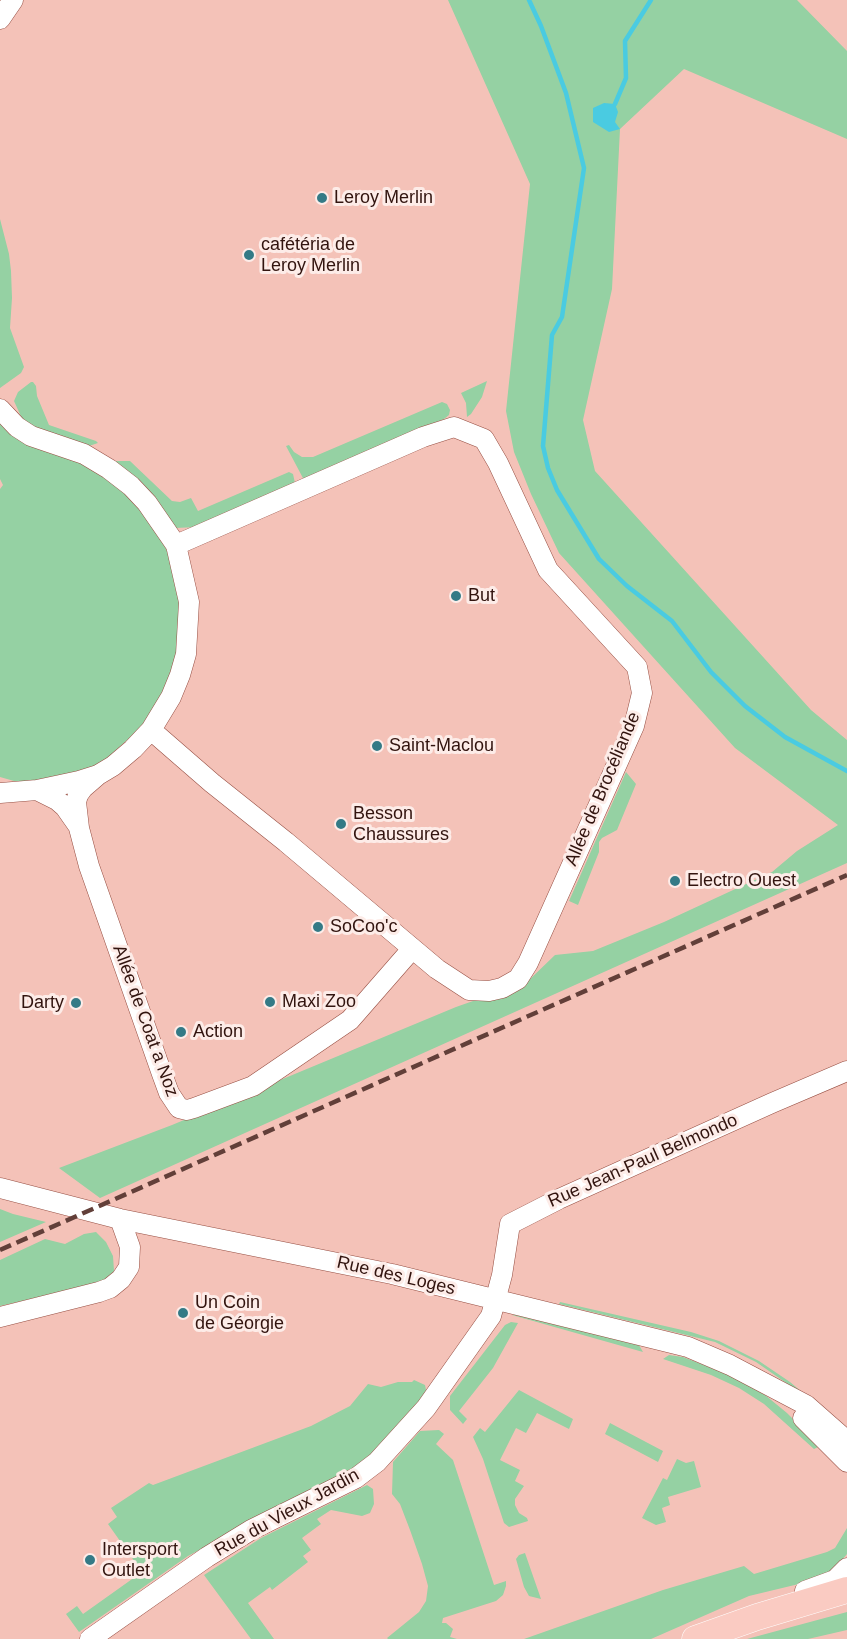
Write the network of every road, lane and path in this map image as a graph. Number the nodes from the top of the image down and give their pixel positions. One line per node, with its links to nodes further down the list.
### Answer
1 (13, 0): 2 (street)
2 (0, 19)
3 (0, 409): 4 (street)
4 (176, 545): 5 (street); 10 (street, Allée de Brocéliande)
5 (151, 730): 6 (street); 10 (street, Allée de Brocéliande)
6 (98, 775): 7 (street); 9 (street, Allée de Coat a Noz)
7 (37, 790): 8 (street); 9 (street, Allée de Coat a Noz)
8 (0, 793)
9 (79, 828): 10 (street, Allée de Coat a Noz)
10 (412, 949)
11 (847, 1071): 14 (street, Rue Jean-Paul Belmondo)
12 (0, 1188): 13 (street, Rue des Loges)
13 (120, 1219): 14 (street, Rue des Loges); 15 (street)
14 (496, 1299): 16 (street, Rue des Loges); 22 (street, Rue du Vieux Jardin)
15 (0, 1317)
16 (781, 1394): 17 (street, Rue des Loges); 18 (street, Rue des Loges)
17 (847, 1441)
18 (847, 1461)
19 (847, 1569): 21 (street)
20 (843, 1593): 21 (main road)
21 (757, 1617): 23 (main road)
22 (90, 1639)
23 (694, 1639)

